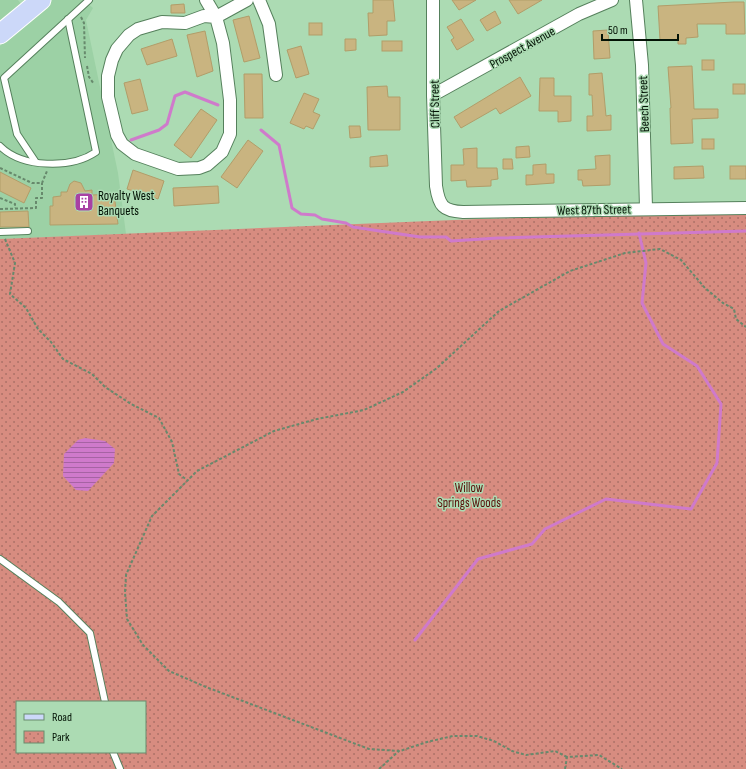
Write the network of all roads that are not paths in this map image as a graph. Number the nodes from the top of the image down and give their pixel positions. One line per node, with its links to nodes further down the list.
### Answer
1 (41, 0): 11 (main road)
2 (89, 0): 10 (lane)
3 (206, 0): 9 (street)
4 (247, 0): 9 (street)
5 (260, 0): 12 (street)
6 (433, 0): 13 (street, Cliff Street)
7 (612, 0): 13 (street, Prospect Avenue)
8 (636, 0): 17 (street, Beech Street)
9 (216, 17): 9 (street)
10 (68, 20): 15 (lane); 15 (lane)
11 (0, 34)
12 (276, 75)
13 (433, 95): 16 (street, Cliff Street)
14 (0, 146): 15 (lane)
15 (35, 161)
16 (442, 206): 17 (street, West 87th Street)
17 (646, 208): 18 (street, West 87th Street)
18 (746, 208)
19 (28, 231): 20 (lane)
20 (1, 232)
21 (0, 559): 22 (lane)
22 (105, 701)
23 (113, 753): 24 (lane)
24 (120, 769)

